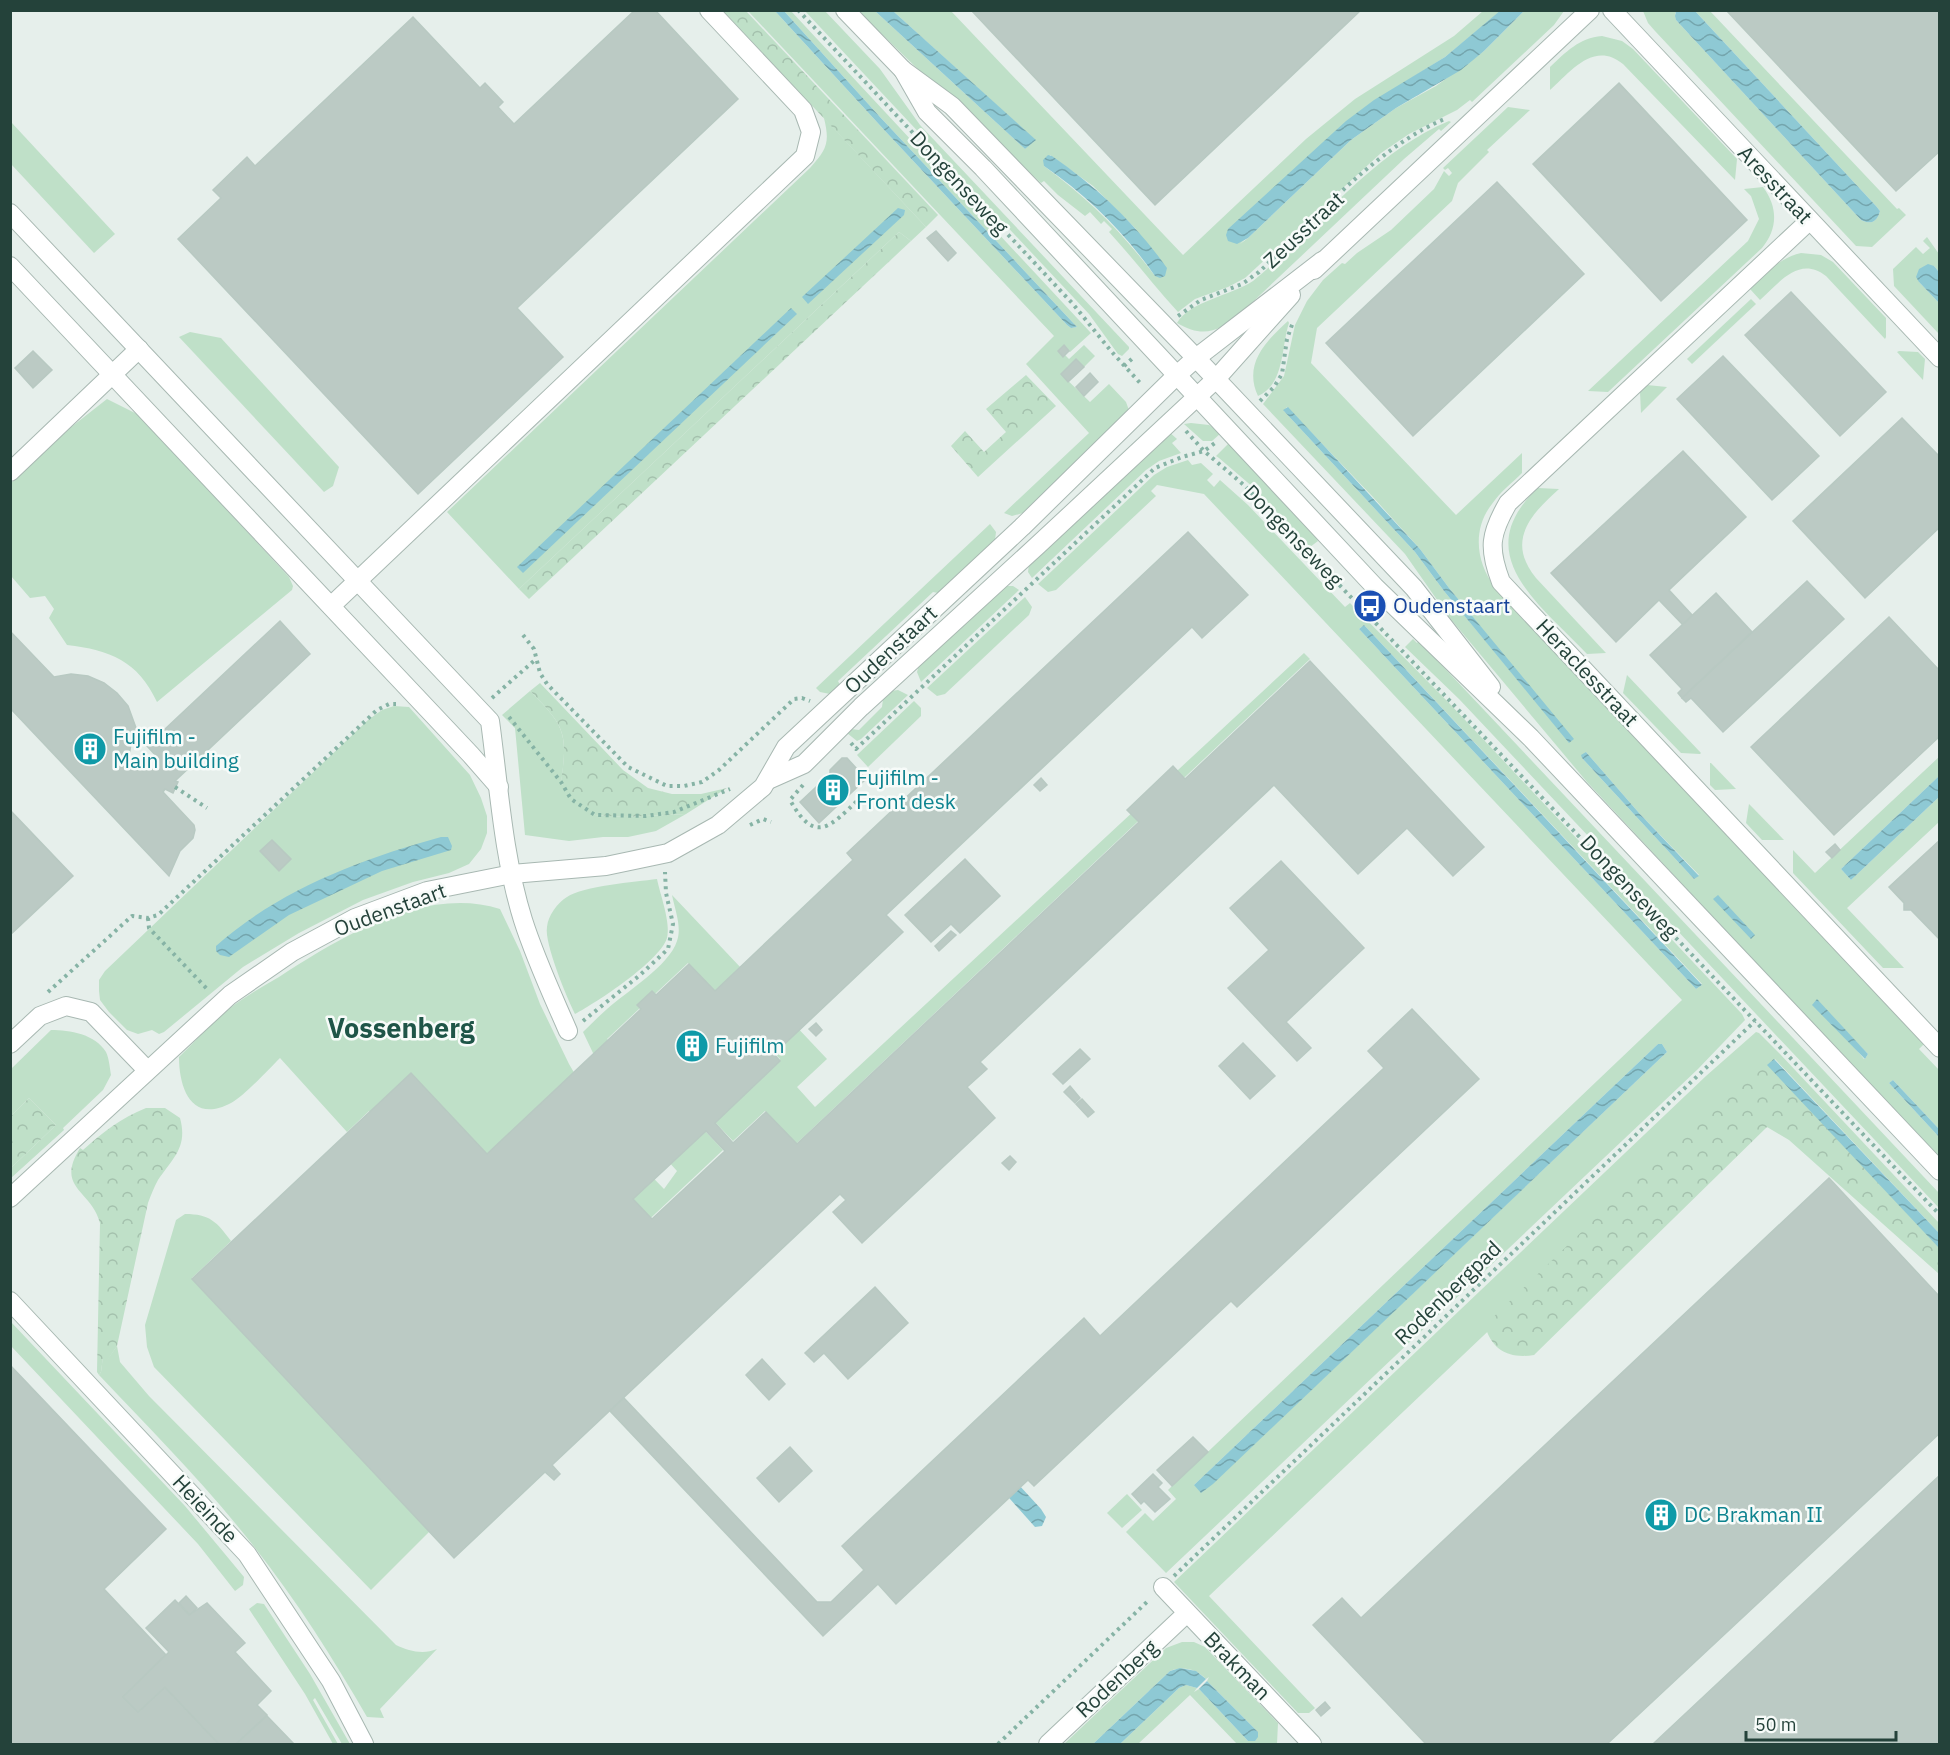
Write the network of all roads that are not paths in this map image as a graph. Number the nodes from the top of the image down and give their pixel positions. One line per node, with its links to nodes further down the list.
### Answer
1 (708, 10): 18 (street)
2 (844, 10): 5 (street, Dongenseweg)
3 (1590, 10): 8 (street, Zeusstraat)
4 (1612, 10): 7 (street, Aresstraat)
5 (903, 70): 11 (street, Dongenseweg); 14 (street, Dongenseweg)
6 (10, 213): 10 (street)
7 (1809, 221): 12 (street, Aresstraat); 26 (street, Heraclesstraat)
8 (1322, 261): 11 (street, Zeusstraat); 15 (street, Zeusstraat)
9 (10, 266): 13 (street)
10 (139, 349): 13 (street); 18 (street)
11 (1196, 358): 14 (street, Zeusstraat); 15 (street, Dongenseweg)
12 (1940, 358)
13 (113, 374): 17 (street); 19 (street)
14 (1177, 375): 16 (street, Dongenseweg); 21 (street, Oudenstaart)
15 (1216, 379): 16 (street, Zeusstraat); 20 (street, Dongenseweg)
16 (1196, 397): 20 (street, Dongenseweg); 21 (street, Oudenstaart)
17 (10, 472)
18 (358, 581): 19 (street); 22 (street)
19 (331, 606): 22 (street)
20 (1531, 738): 28 (street, Dongenseweg)
21 (768, 780): 23 (street, Oudenstaart)
22 (499, 788): 23 (street)
23 (512, 874): 24 (street); 27 (street, Oudenstaart)
24 (568, 1031)
25 (10, 1044): 27 (street)
26 (1940, 1048)
27 (147, 1070): 29 (street, Oudenstaart)
28 (1940, 1171)
29 (10, 1198)
30 (10, 1301): 33 (street, Heieinde)
31 (1163, 1587): 32 (street, Brakman)
32 (1187, 1613): 34 (street, Rodenberg); 35 (street, Brakman)
33 (364, 1744)
34 (1048, 1744)
35 (1312, 1744)

